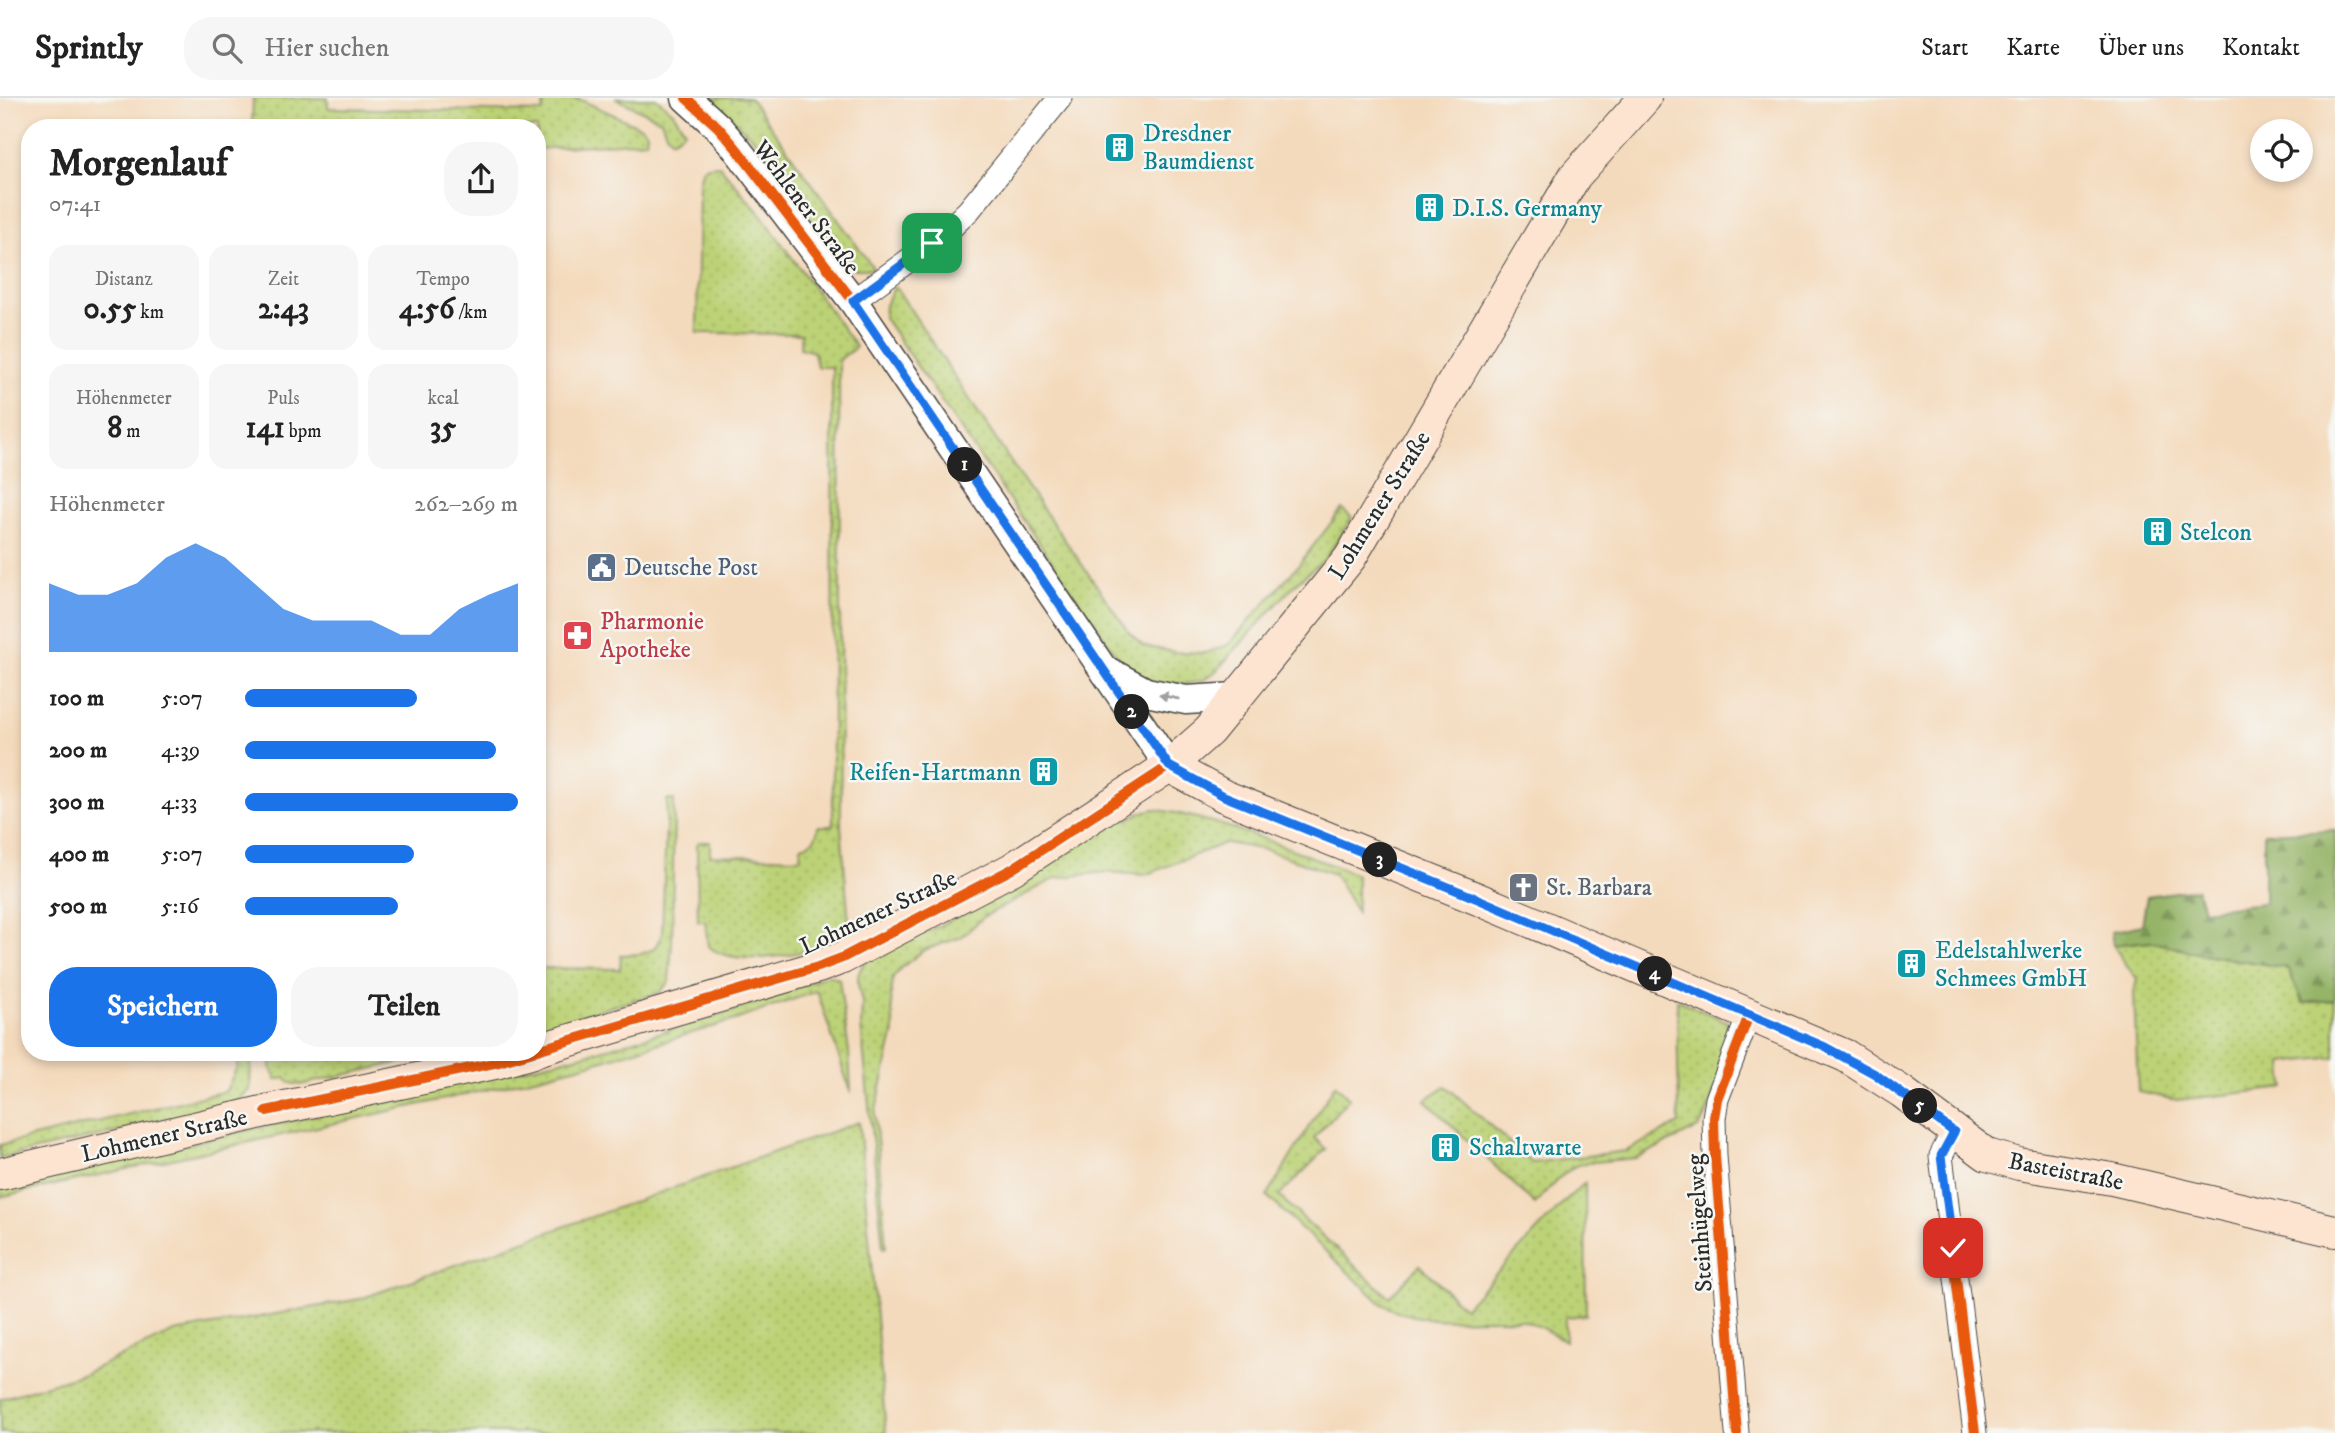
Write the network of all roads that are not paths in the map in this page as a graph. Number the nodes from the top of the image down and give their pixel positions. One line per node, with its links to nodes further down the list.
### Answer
1 (685, 98): 4 (street, Wehlener Straße)
2 (1060, 98): 4 (street)
3 (1645, 98): 6 (main road, Lohmener Straße)
4 (853, 301): 5 (street, Wehlener Straße)
5 (1103, 669): 6 (street, one-way to 5); 7 (street, Wehlener Straße)
6 (1237, 697): 7 (main road, Lohmener Straße)
7 (1169, 766): 8 (main road, Basteistraße); 9 (main road, Lohmener Straße)
8 (1749, 1015): 11 (main road, Basteistraße); 14 (street, Steinhügelweg)
9 (546, 1048)
10 (502, 1061): 12 (main road, Lohmener Straße)
11 (1954, 1132): 13 (main road, Basteistraße); 15 (street)
12 (0, 1174)
13 (2335, 1231)
14 (1737, 1433)
15 (1975, 1433)

